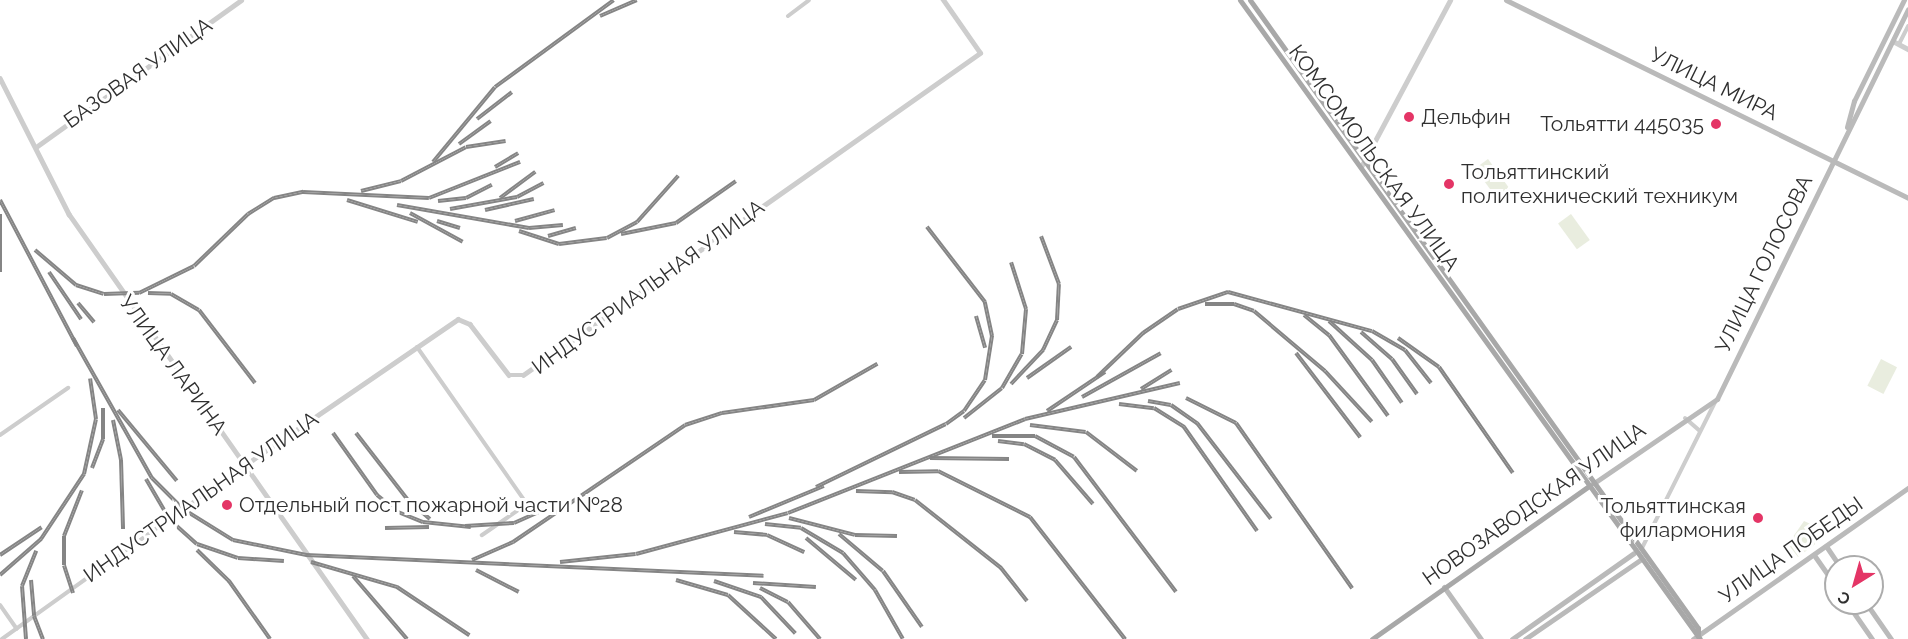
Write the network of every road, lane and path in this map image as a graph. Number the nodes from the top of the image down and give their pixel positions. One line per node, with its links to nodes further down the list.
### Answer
1 (241, 0): 20 (street, БАЗОВАЯ УЛИЦА)
2 (809, 0): 9 (street)
3 (943, 0): 27 (street, ИНДУСТРИАЛЬНАЯ УЛИЦА)
4 (1240, 0): 16 (main road, КОМСОМОЛЬСКАЯ УЛИЦА)
5 (1251, 0): 15 (main road, КОМСОМОЛЬСКАЯ УЛИЦА)
6 (1450, 0): 22 (street)
7 (1506, 0): 21 (main road, УЛИЦА МИРА)
8 (1905, 4): 11 (main road, УЛИЦА ГОЛОСОВА); 17 (main road, УЛИЦА ГОЛОСОВА)
9 (788, 16)
10 (1908, 26): 12 (street)
11 (1893, 41): 12 (street); 18 (main road, УЛИЦА ГОЛОСОВА)
12 (1899, 44): 13 (street)
13 (1908, 49)
14 (0, 78): 20 (street, УЛИЦА ЛАРИНА)
15 (1312, 86): 16 (main road); 22 (main road, КОМСОМОЛЬСКАЯ УЛИЦА)
16 (1306, 91): 23 (main road, КОМСОМОЛЬСКАЯ УЛИЦА)
17 (1854, 101): 18 (main road); 19 (main road, УЛИЦА ГОЛОСОВА)
18 (1861, 105): 19 (main road, УЛИЦА ГОЛОСОВА)
19 (1841, 145): 21 (main road, УЛИЦА ГОЛОСОВА)
20 (36, 147): 35 (street, УЛИЦА ЛАРИНА)
21 (1833, 161): 24 (main road, УЛИЦА МИРА); 31 (main road, УЛИЦА ГОЛОСОВА)
22 (1368, 163): 23 (street); 25 (main road, КОМСОМОЛЬСКАЯ УЛИЦА)
23 (1362, 167): 26 (main road, КОМСОМОЛЬСКАЯ УЛИЦА)
24 (1908, 198)
25 (1488, 331): 26 (main road); 29 (main road, КОМСОМОЛЬСКАЯ УЛИЦА)
26 (1480, 336): 30 (main road, КОМСОМОЛЬСКАЯ УЛИЦА)
27 (416, 346): 35 (street, ИНДУСТРИАЛЬНАЯ УЛИЦА); 41 (street)
28 (68, 388): 34 (street)
29 (1528, 389): 30 (main road); 36 (main road, КОМСОМОЛЬСКАЯ УЛИЦА)
30 (1521, 394): 37 (main road, КОМСОМОЛЬСКАЯ УЛИЦА)
31 (1717, 399): 32 (main road, НОВОЗАВОДСКАЯ УЛИЦА); 33 (street)
32 (1685, 418): 33 (street); 36 (main road, НОВОЗАВОДСКАЯ УЛИЦА)
33 (1700, 431): 43 (street)
34 (0, 435)
35 (245, 465): 53 (street, ИНДУСТРИАЛЬНАЯ УЛИЦА); 56 (street, УЛИЦА ЛАРИНА)
36 (1594, 483): 37 (main road, НОВОЗАВОДСКАЯ УЛИЦА); 39 (main road, КОМСОМОЛЬСКАЯ УЛИЦА)
37 (1587, 487): 40 (main road, КОМСОМОЛЬСКАЯ УЛИЦА); 49 (main road, НОВОЗАВОДСКАЯ УЛИЦА)
38 (1908, 488): 42 (main road, УЛИЦА ПОБЕДЫ)
39 (1624, 524): 40 (main road); 43 (main road, КОМСОМОЛЬСКАЯ УЛИЦА)
40 (1617, 529): 44 (main road, КОМСОМОЛЬСКАЯ УЛИЦА)
41 (482, 535)
42 (1826, 546): 45 (main road, УЛИЦА ПОБЕДЫ); 46 (main road)
43 (1642, 548): 54 (main road, КОМСОМОЛЬСКАЯ УЛИЦА)
44 (1634, 553): 47 (main road, КОМСОМОЛЬСКАЯ УЛИЦА); 59 (main road)
45 (1814, 555): 48 (main road); 54 (main road, УЛИЦА ПОБЕДЫ)
46 (1832, 555)
47 (1640, 560): 54 (main road, КОМСОМОЛЬСКАЯ УЛИЦА); 60 (main road)
48 (1824, 570)
49 (1444, 587): 57 (main road, НОВОЗАВОДСКАЯ УЛИЦА); 58 (main road)
50 (0, 605): 53 (street)
51 (1855, 615): 61 (main road)
52 (1874, 615): 62 (main road)
53 (17, 629): 55 (street, ИНДУСТРИАЛЬНАЯ УЛИЦА)
54 (1697, 638)
55 (2, 639)
56 (367, 639)
57 (1372, 639)
58 (1481, 639)
59 (1512, 639)
60 (1525, 639)
61 (1872, 639)
62 (1891, 639)

